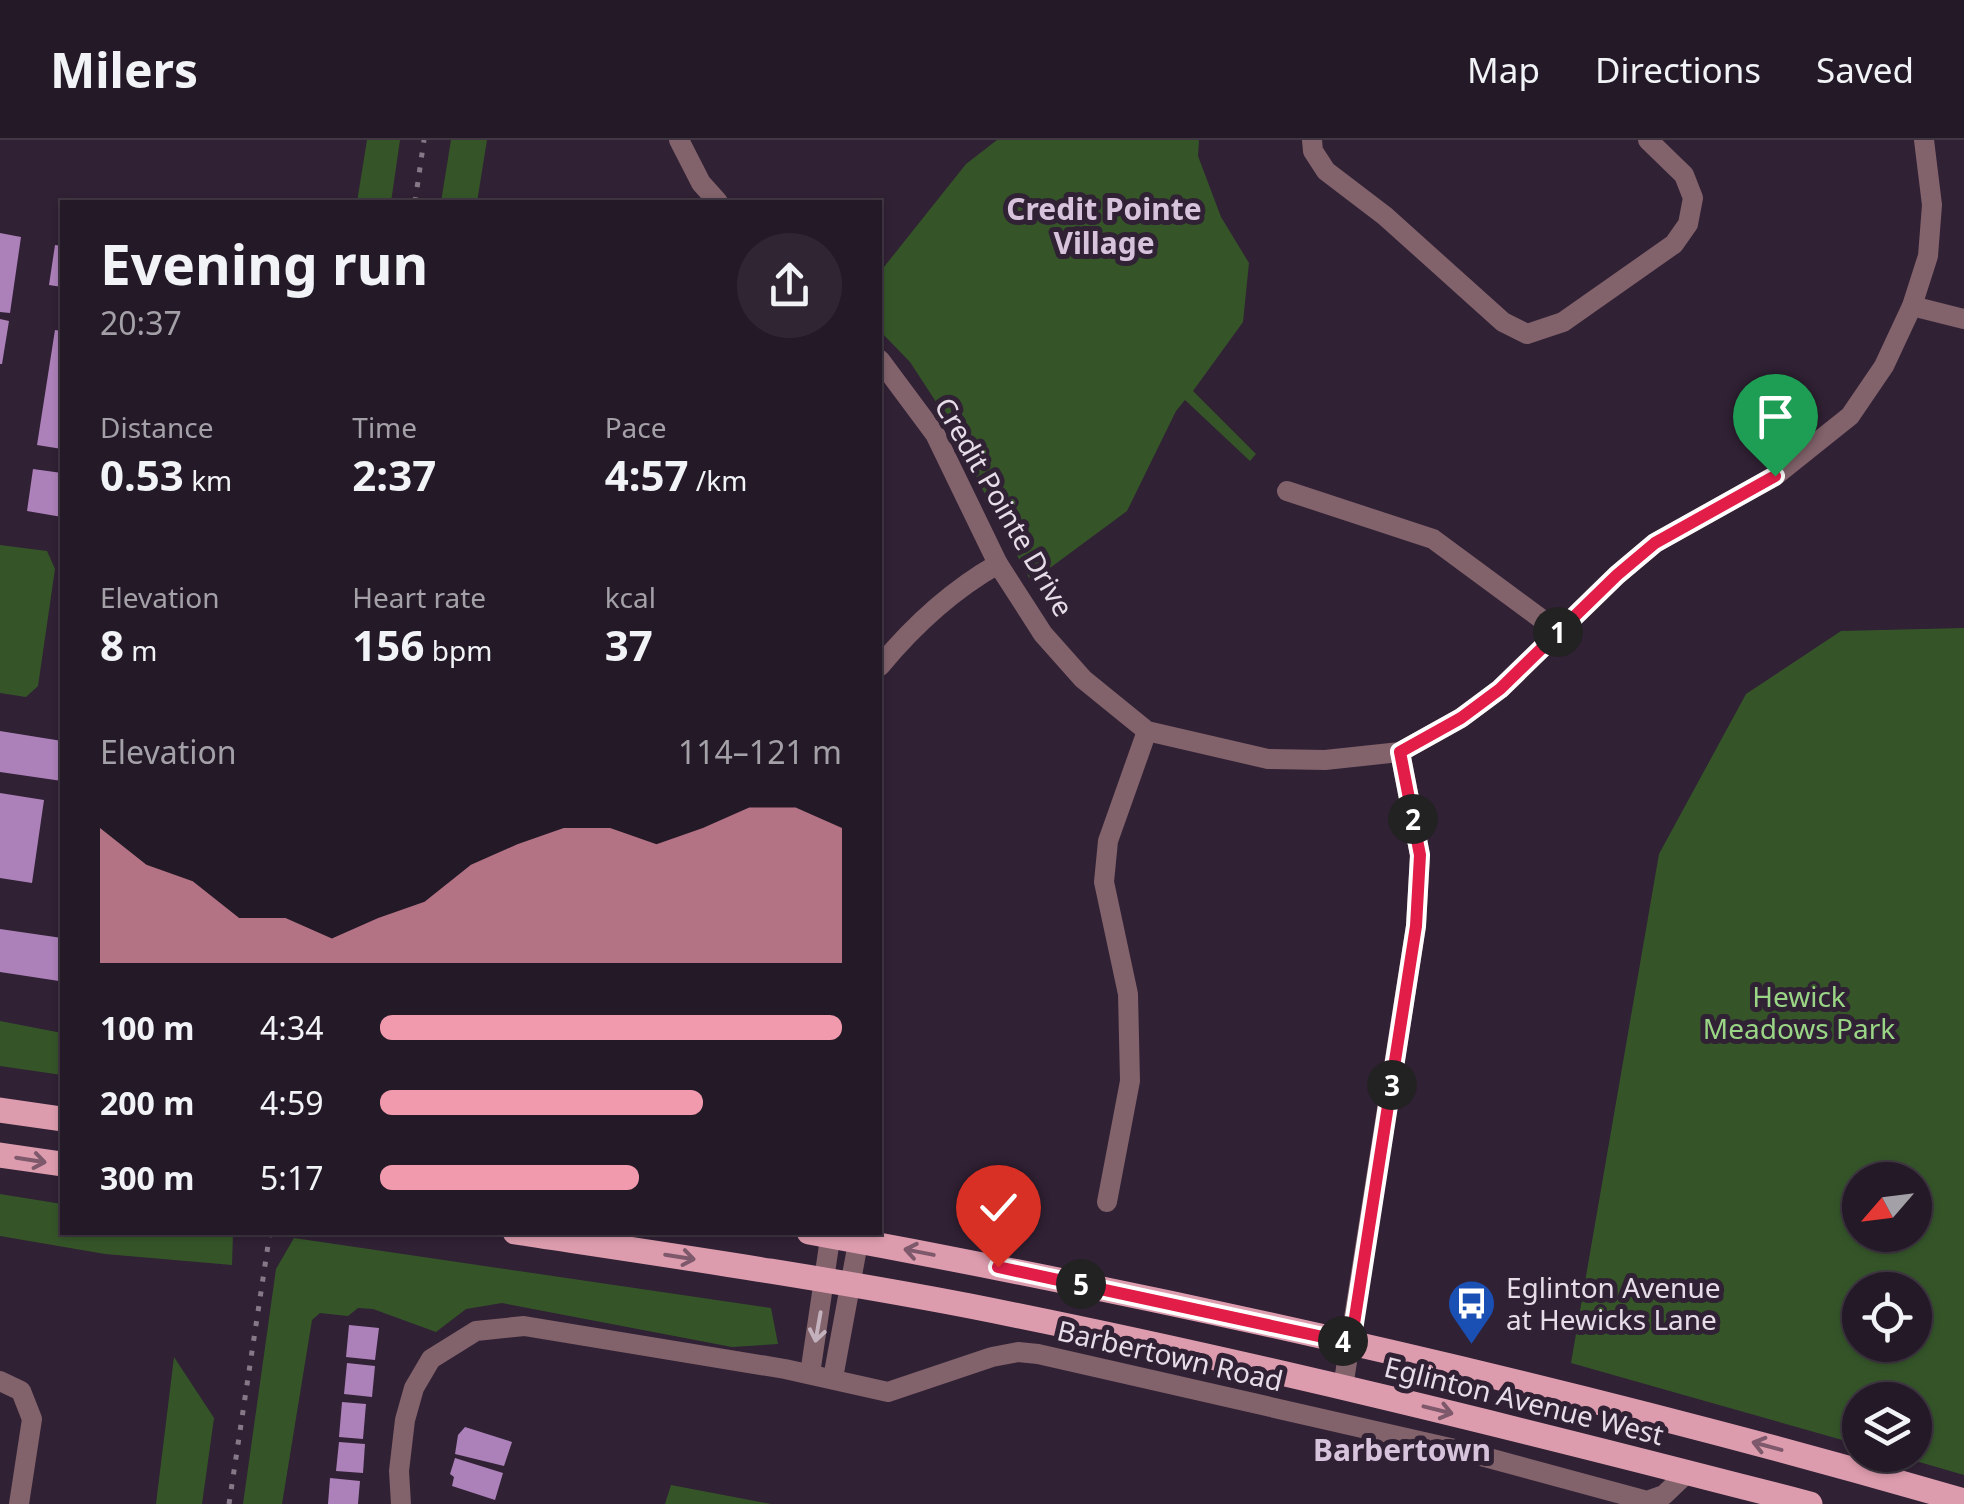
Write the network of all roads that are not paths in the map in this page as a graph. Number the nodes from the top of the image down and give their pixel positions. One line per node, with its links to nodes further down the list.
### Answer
1 (679, 140): 5 (street)
2 (1312, 140): 3 (street)
3 (1648, 140)
4 (1924, 140): 6 (street, Credit Pointe Drive)
5 (716, 200)
6 (1912, 306): 7 (street); 11 (street, Credit Pointe Drive)
7 (1964, 319)
8 (882, 363): 10 (street, Credit Pointe Drive)
9 (1287, 491): 11 (street)
10 (998, 564): 12 (street); 13 (street, Credit Pointe Drive)
11 (1559, 632): 14 (street, Credit Pointe Drive)
12 (882, 664)
13 (1147, 730): 14 (street, Credit Pointe Drive); 19 (street)
14 (1400, 752): 24 (street)
15 (0, 1110): 16 (main road)
16 (60, 1119)
17 (0, 1155): 18 (main road, one-way to 18)
18 (60, 1164)
19 (1107, 1202)
20 (533, 1235): 23 (main road, Eglinton Avenue West, one-way to 23)
21 (823, 1235): 23 (street)
22 (860, 1237): 23 (street); 24 (main road, Eglinton Avenue West, one-way to 22)
23 (837, 1282): 25 (street, one-way to 25); 26 (street); 28 (main road, Eglinton Avenue West)
24 (1351, 1343): 28 (street); 30 (main road, Eglinton Avenue West, one-way to 24)
25 (810, 1374): 26 (street, Barbertown Road); 32 (street, Barbertown Road)
26 (833, 1378): 29 (street, Barbertown Road)
27 (0, 1380): 31 (street)
28 (1343, 1387): 29 (main road, Eglinton Avenue West, one-way to 29)
29 (1688, 1472): 33 (main road, Eglinton Avenue West)
30 (1964, 1501)
31 (19, 1504)
32 (401, 1504)
33 (1810, 1504)

